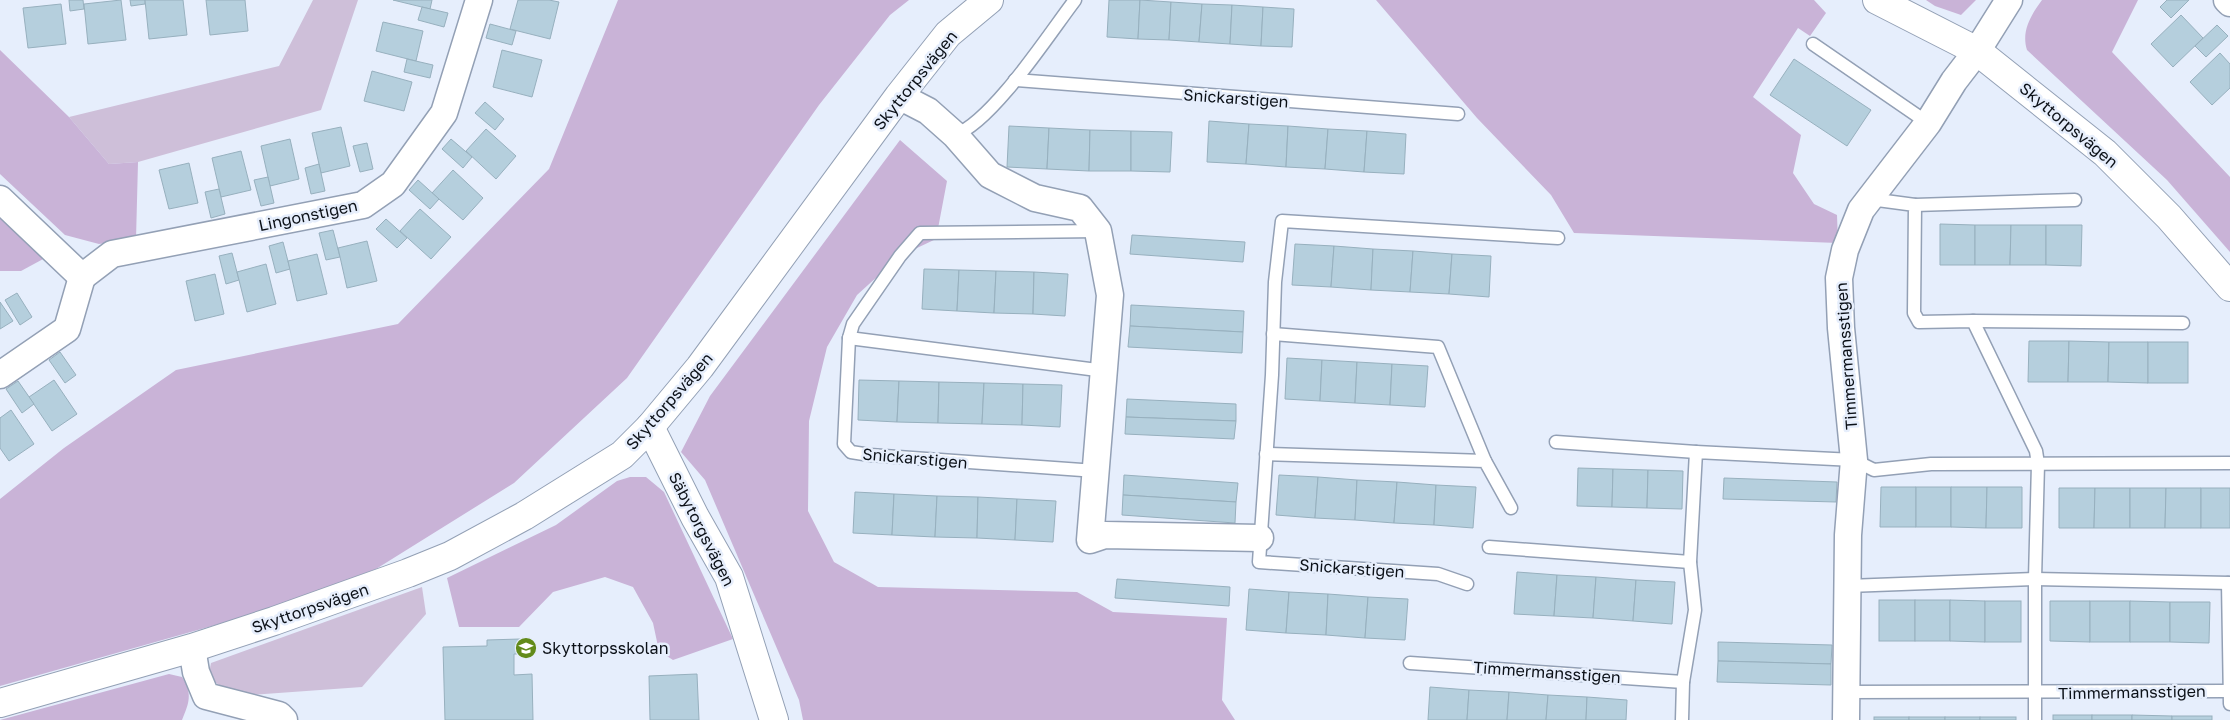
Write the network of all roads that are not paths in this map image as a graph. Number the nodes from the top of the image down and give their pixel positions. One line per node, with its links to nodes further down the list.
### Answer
1 (479, 0): 19 (street, Lingonstigen)
2 (989, 0): 9 (street, Skyttorpsvägen)
3 (1075, 0): 8 (lane)
4 (1877, 0): 7 (street, Skyttorpsvägen)
5 (2009, 0): 7 (street, Timmermansstigen)
6 (1813, 44): 11 (lane)
7 (1977, 51): 11 (street, Timmermansstigen); 20 (street, Skyttorpsvägen)
8 (1014, 80): 10 (lane, Snickarstigen); 12 (lane)
9 (899, 96): 12 (street); 27 (street, Skyttorpsvägen)
10 (1458, 114)
11 (1928, 123): 14 (street, Timmermansstigen)
12 (955, 135): 17 (street)
13 (0, 198): 19 (street)
14 (1870, 199): 16 (lane); 31 (street, Timmermansstigen)
15 (2076, 200): 16 (lane)
16 (1915, 204): 21 (lane)
17 (1098, 231): 24 (lane, Snickarstigen); 25 (street)
18 (1558, 238): 23 (lane, Snickarstigen)
19 (82, 277): 26 (street)
20 (2230, 287)
21 (1973, 321): 22 (lane); 34 (lane, Timmermansstigen)
22 (2183, 323)
23 (1273, 334): 30 (lane, Snickarstigen); 32 (lane)
24 (849, 338): 25 (lane); 35 (lane, Snickarstigen)
25 (1105, 371): 35 (street)
26 (0, 375)
27 (650, 427): 44 (street, Skyttorpsvägen); 52 (street, Säbytorgsvägen)
28 (1556, 442): 29 (lane)
29 (1696, 452): 31 (lane); 39 (lane)
30 (1266, 454): 32 (lane); 37 (lane, Snickarstigen)
31 (1854, 460): 34 (lane); 43 (street, Timmermansstigen)
32 (1486, 461): 36 (lane)
33 (2230, 462): 34 (lane)
34 (2038, 464): 40 (lane, Timmermansstigen)
35 (1096, 472): 37 (street)
36 (1511, 508)
37 (1260, 538): 42 (lane, Snickarstigen)
38 (1489, 547): 39 (lane)
39 (1690, 562): 46 (lane)
40 (2034, 578): 41 (lane, Timmermansstigen); 43 (lane, Timmermansstigen); 48 (lane, Timmermansstigen)
41 (2229, 583): 49 (lane, Timmermansstigen)
42 (1467, 584)
43 (1848, 586): 47 (street, Timmermansstigen)
44 (192, 648): 50 (street, Skyttorpsvägen); 51 (street)
45 (1410, 663): 46 (lane, Timmermansstigen)
46 (1683, 682): 53 (lane)
47 (1846, 692): 48 (lane, Timmermansstigen); 54 (street, Timmermansstigen)
48 (2035, 693): 49 (lane, Timmermansstigen); 55 (lane, Timmermansstigen)
49 (2230, 697)
50 (0, 703)
51 (284, 720)
52 (774, 720)
53 (1682, 720)
54 (1846, 720)
55 (2034, 720)

